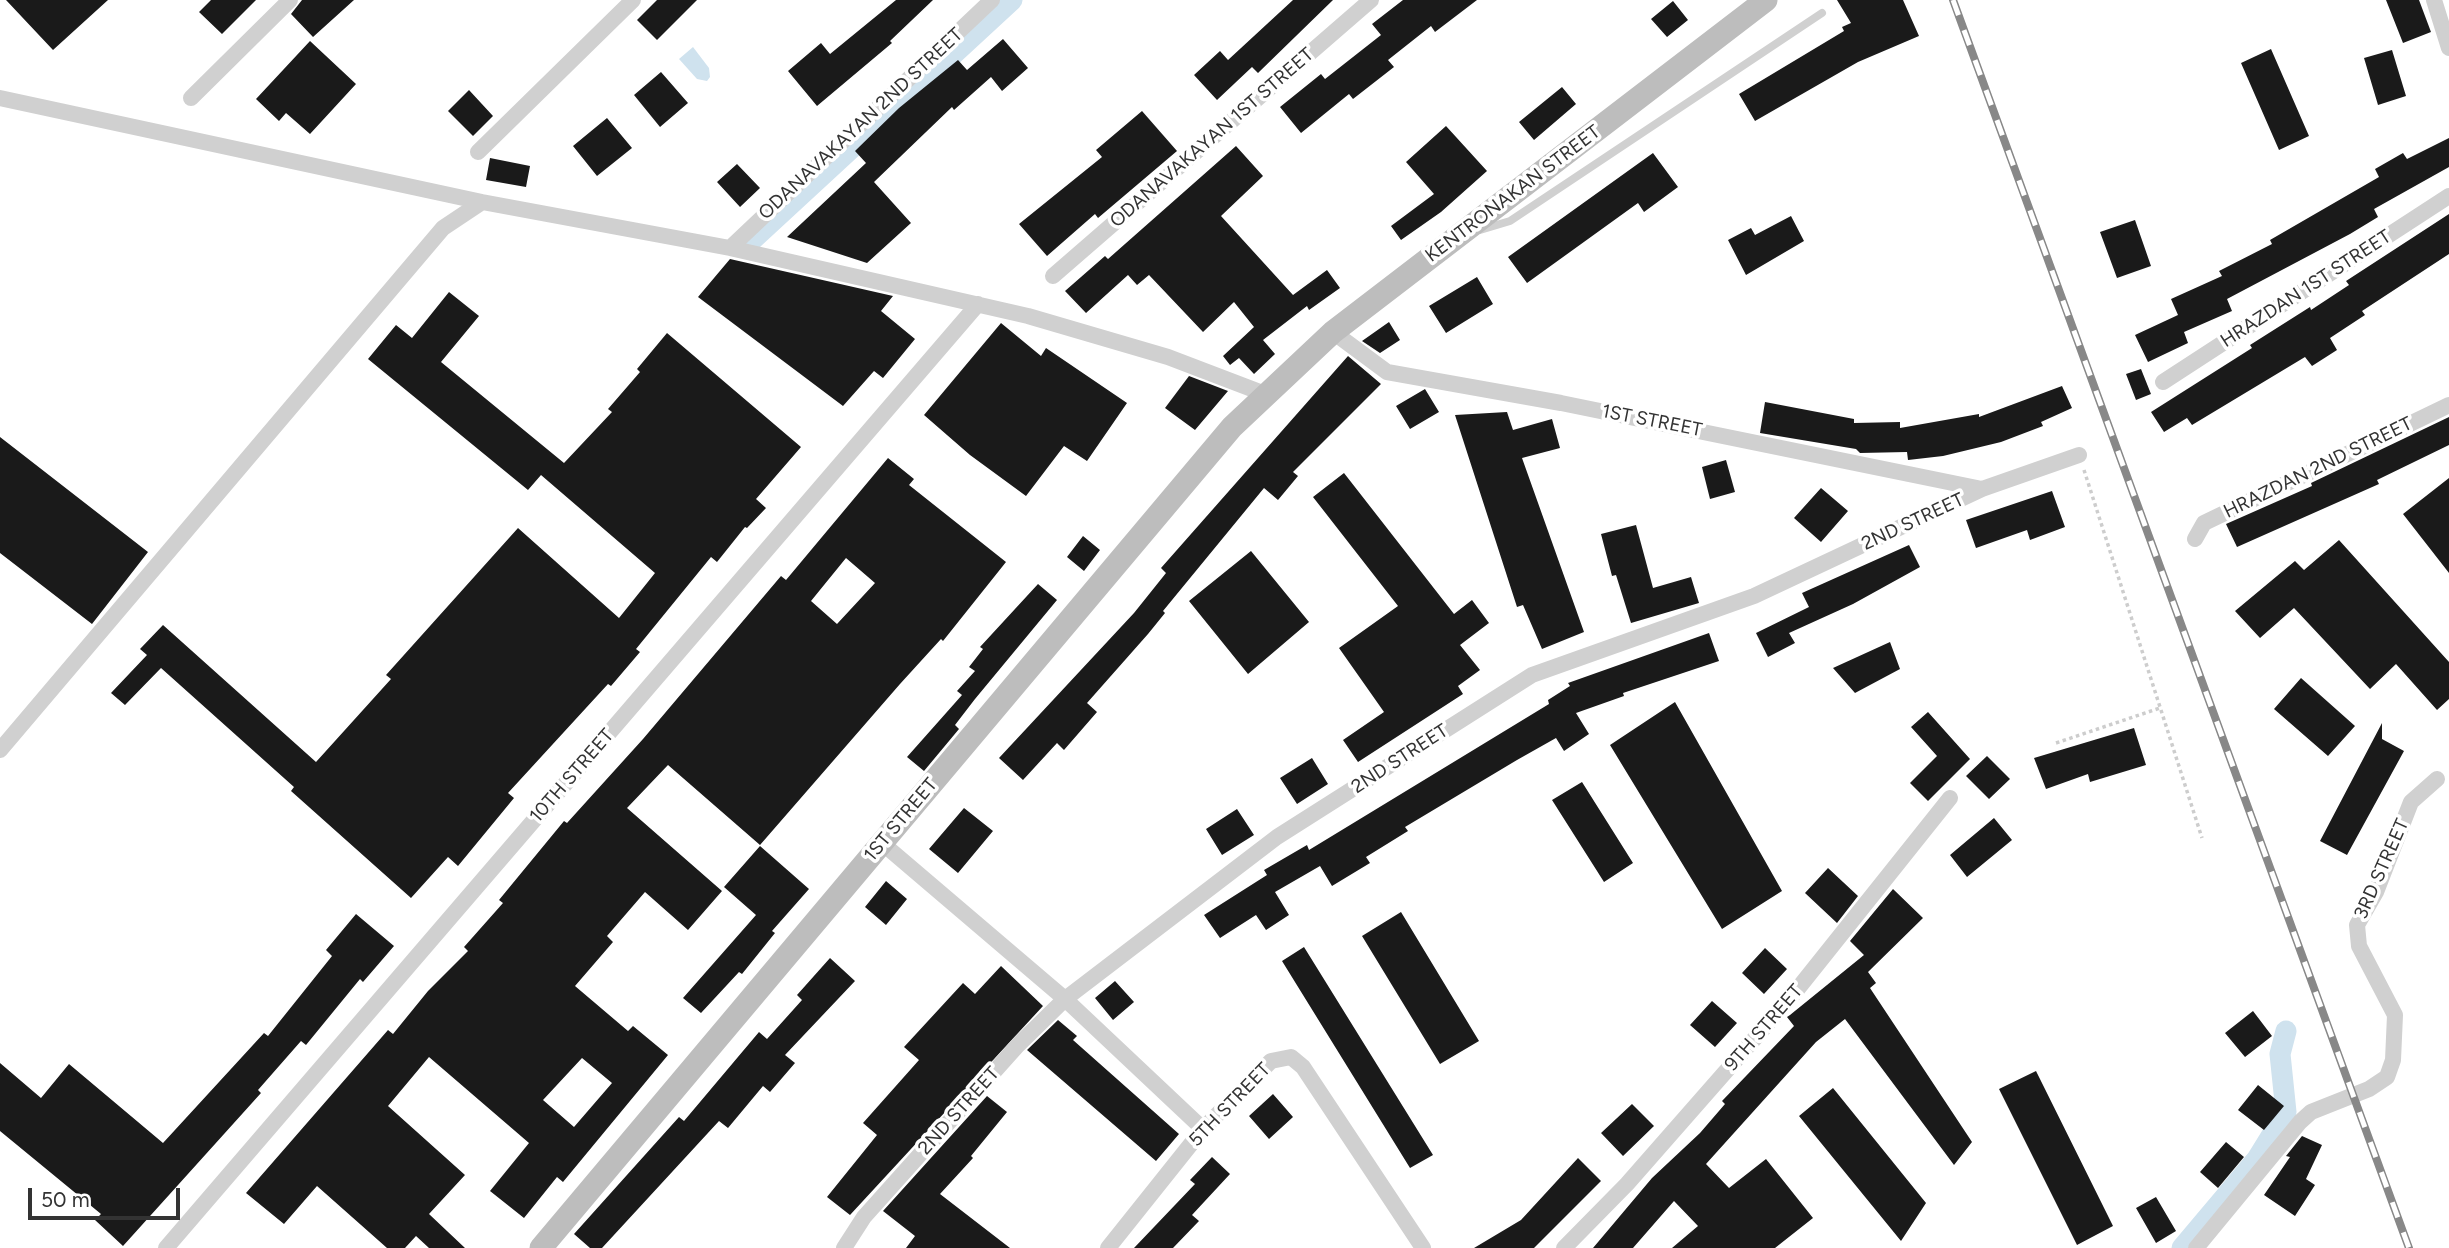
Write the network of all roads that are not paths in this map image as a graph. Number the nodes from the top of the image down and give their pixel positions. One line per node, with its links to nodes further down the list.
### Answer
1 (290, 0): 9 (street)
2 (633, 0): 11 (street)
3 (992, 0): 15 (street, ODANAVAKAYAN 2ND STREET)
4 (1371, 0): 16 (street, ODANAVAKAYAN 1ST STREET)
5 (1766, 0): 14 (main road, KENTRONAKAN STREET)
6 (2434, 0): 8 (street)
7 (1822, 13): 14 (lane)
8 (2449, 48)
9 (191, 97)
10 (0, 98): 13 (street)
11 (478, 152)
12 (2449, 196): 19 (street, HRAZDAN 1ST STREET)
13 (482, 202): 15 (street); 25 (street)
14 (1457, 237): 18 (main road, KENTRONAKAN STREET)
15 (730, 248): 17 (street)
16 (1053, 276)
17 (978, 304): 20 (street); 31 (street, 10TH STREET)
18 (1333, 332): 20 (main road, KENTRONAKAN STREET); 23 (street, 1ST STREET)
19 (2164, 382)
20 (1265, 394): 28 (main road, 1ST STREET)
21 (2449, 405): 24 (street, HRAZDAN 2ND STREET)
22 (2079, 455): 23 (street, 2ND STREET)
23 (1982, 489): 29 (street, 2ND STREET)
24 (2195, 539)
25 (0, 750)
26 (2437, 779): 37 (street, 3RD STREET)
27 (1950, 798): 36 (street, 9TH STREET)
28 (882, 843): 29 (street); 32 (main road, 1ST STREET)
29 (1065, 999): 30 (street); 33 (street, 2ND STREET)
30 (1203, 1129): 34 (street, 5TH STREET); 35 (street, 5TH STREET)
31 (166, 1248)
32 (541, 1248)
33 (844, 1248)
34 (1108, 1248)
35 (1423, 1248)
36 (1564, 1248)
37 (2196, 1248)

